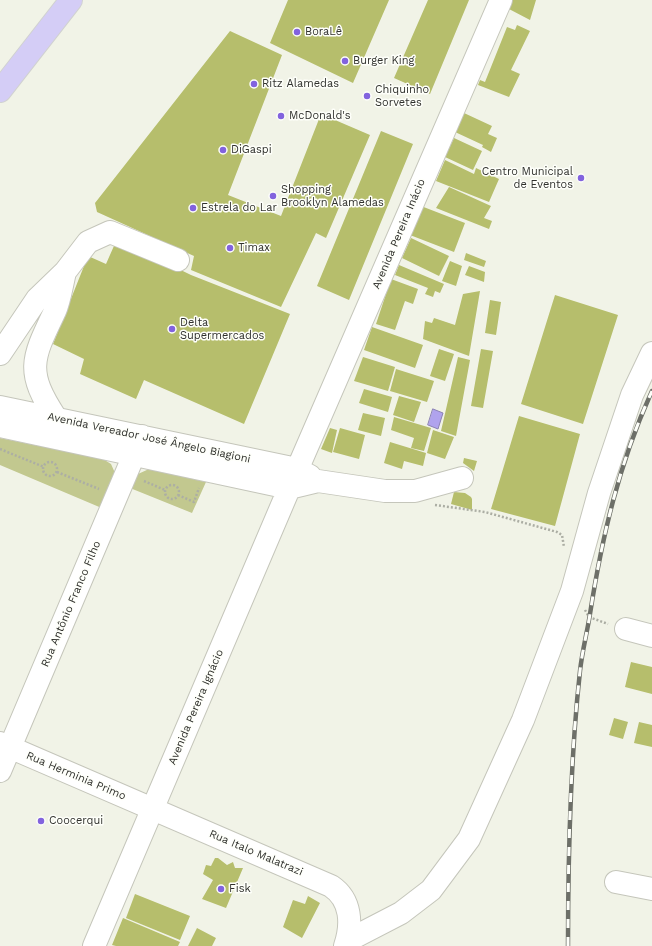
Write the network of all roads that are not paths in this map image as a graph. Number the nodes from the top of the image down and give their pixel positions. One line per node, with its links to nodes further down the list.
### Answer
1 (71, 0): 3 (main road)
2 (501, 0): 13 (street, Avenida Pereira Inácio)
3 (0, 91)
4 (178, 260): 5 (street)
5 (64, 272): 7 (street); 9 (street)
6 (652, 353): 21 (street)
7 (0, 354)
8 (0, 407): 9 (street, Avenida Vereador José Ângelo Biagioni)
9 (56, 418): 11 (street, Avenida Vereador José Ângelo Biagioni)
10 (0, 426): 11 (street, Avenida Vereador José Ângelo Biagioni)
11 (134, 455): 13 (street, Avenida Vereador José Ângelo Biagioni); 16 (street, Rua Antônio Franco Filho)
12 (462, 478): 13 (street)
13 (293, 479): 18 (street, Avenida Pereira Ignácio)
14 (626, 629): 15 (street)
15 (652, 636)
16 (5, 745): 17 (street, Rua Antônio Franco Filho); 18 (street, Rua Herminia Primo)
17 (0, 771)
18 (153, 809): 21 (street, Rua Italo Malatrazi); 22 (street, Avenida Pereira Ignácio)
19 (616, 882): 20 (street)
20 (652, 889)
21 (346, 943)
22 (95, 946)

